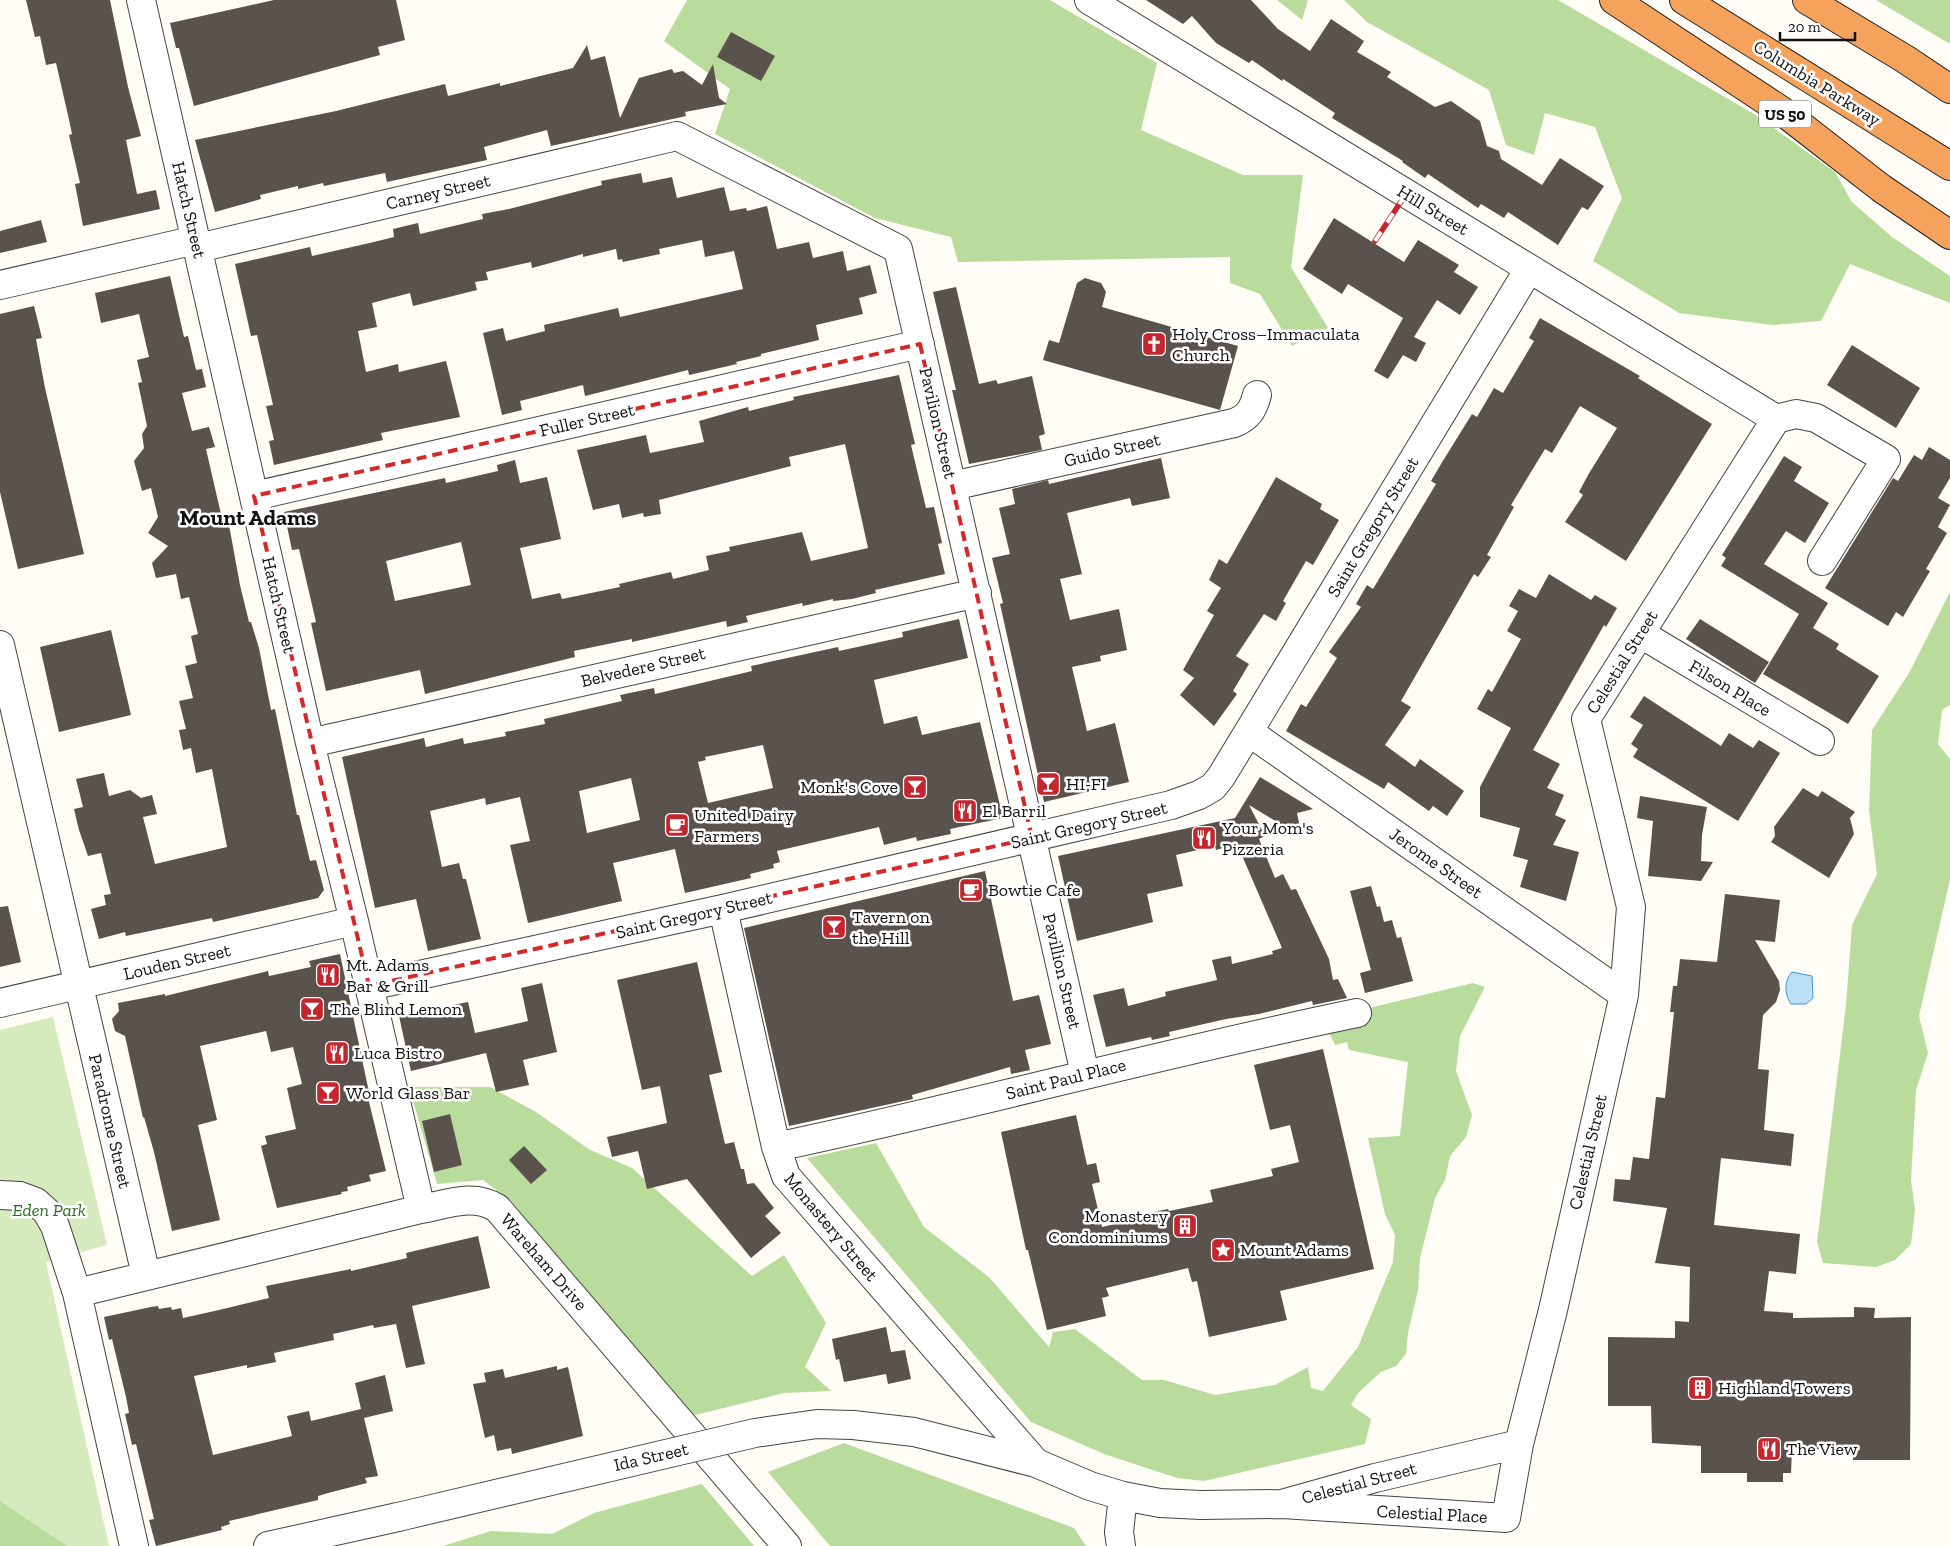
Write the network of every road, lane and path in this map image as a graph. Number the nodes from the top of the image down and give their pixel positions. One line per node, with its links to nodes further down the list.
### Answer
1 (1089, 0): 13 (street, Hill Street)
2 (1614, 0): 11 (highway, US 50)
3 (1684, 0): 10 (highway, Columbia Parkway)
4 (1808, 0): 6 (highway)
5 (144, 1): 12 (street, Hatch Street)
6 (1905, 59): 7 (highway); 8 (highway)
7 (1950, 82)
8 (1950, 89)
9 (677, 136): 12 (street, Carney Street); 15 (street, Pavilion Street)
10 (1950, 166)
11 (1950, 235)
12 (197, 244): 14 (street, Carney Street); 19 (street, Hatch Street)
13 (1530, 269): 17 (street, Hill Street); 24 (street, Saint Gregory Street)
14 (0, 285)
15 (920, 344): 18 (street, Pavilion Street); 19 (street, Fuller Street)
16 (1257, 395): 18 (street, Guido Street)
17 (1776, 419): 20 (street); 22 (street, Celestial Street)
18 (952, 486): 21 (street, Pavilion Street)
19 (254, 496): 26 (street, Hatch Street)
20 (1822, 561)
21 (977, 593): 26 (street, Belvedere Street); 27 (street, Pavilion Street)
22 (1641, 634): 25 (street, Filson Place); 32 (street, Celestial Street)
23 (0, 645): 30 (street, Paradrome Street)
24 (1248, 732): 27 (street, Saint Gregory Street); 32 (street, Jerome Street)
25 (1820, 741)
26 (310, 743): 29 (street, Hatch Street)
27 (1032, 838): 28 (street, Saint Gregory Street); 35 (street, Pavillion Street)
28 (723, 909): 31 (street, Saint Gregory Street); 36 (street, Monastery Street)
29 (354, 921): 30 (street, Louden Street); 31 (street, Hatch Street)
30 (79, 986): 33 (street, Louden Street); 39 (street, Paradrome Street)
31 (369, 986): 38 (street, Hatch Street)
32 (1624, 994): 41 (street, Celestial Street)
33 (0, 1004)
34 (1357, 1013): 35 (street, Saint Paul Place)
35 (1085, 1074): 36 (street, Saint Paul Place)
36 (776, 1147): 42 (street, Monastery Street)
37 (0, 1195): 40 (street)
38 (421, 1209): 39 (street, Wareham Drive); 47 (street, Wareham Drive)
39 (146, 1275): 40 (street)
40 (77, 1293): 45 (street)
41 (1519, 1444): 44 (street, Celestial Street); 44 (street, Celestial Place)
42 (1036, 1463): 43 (street, Celestial Street); 46 (street, Ida Street, bridge)
43 (1123, 1496): 44 (street, Celestial Street); 48 (street)
44 (1282, 1504)
45 (134, 1546)
46 (268, 1546)
47 (787, 1546)
48 (1121, 1546)

